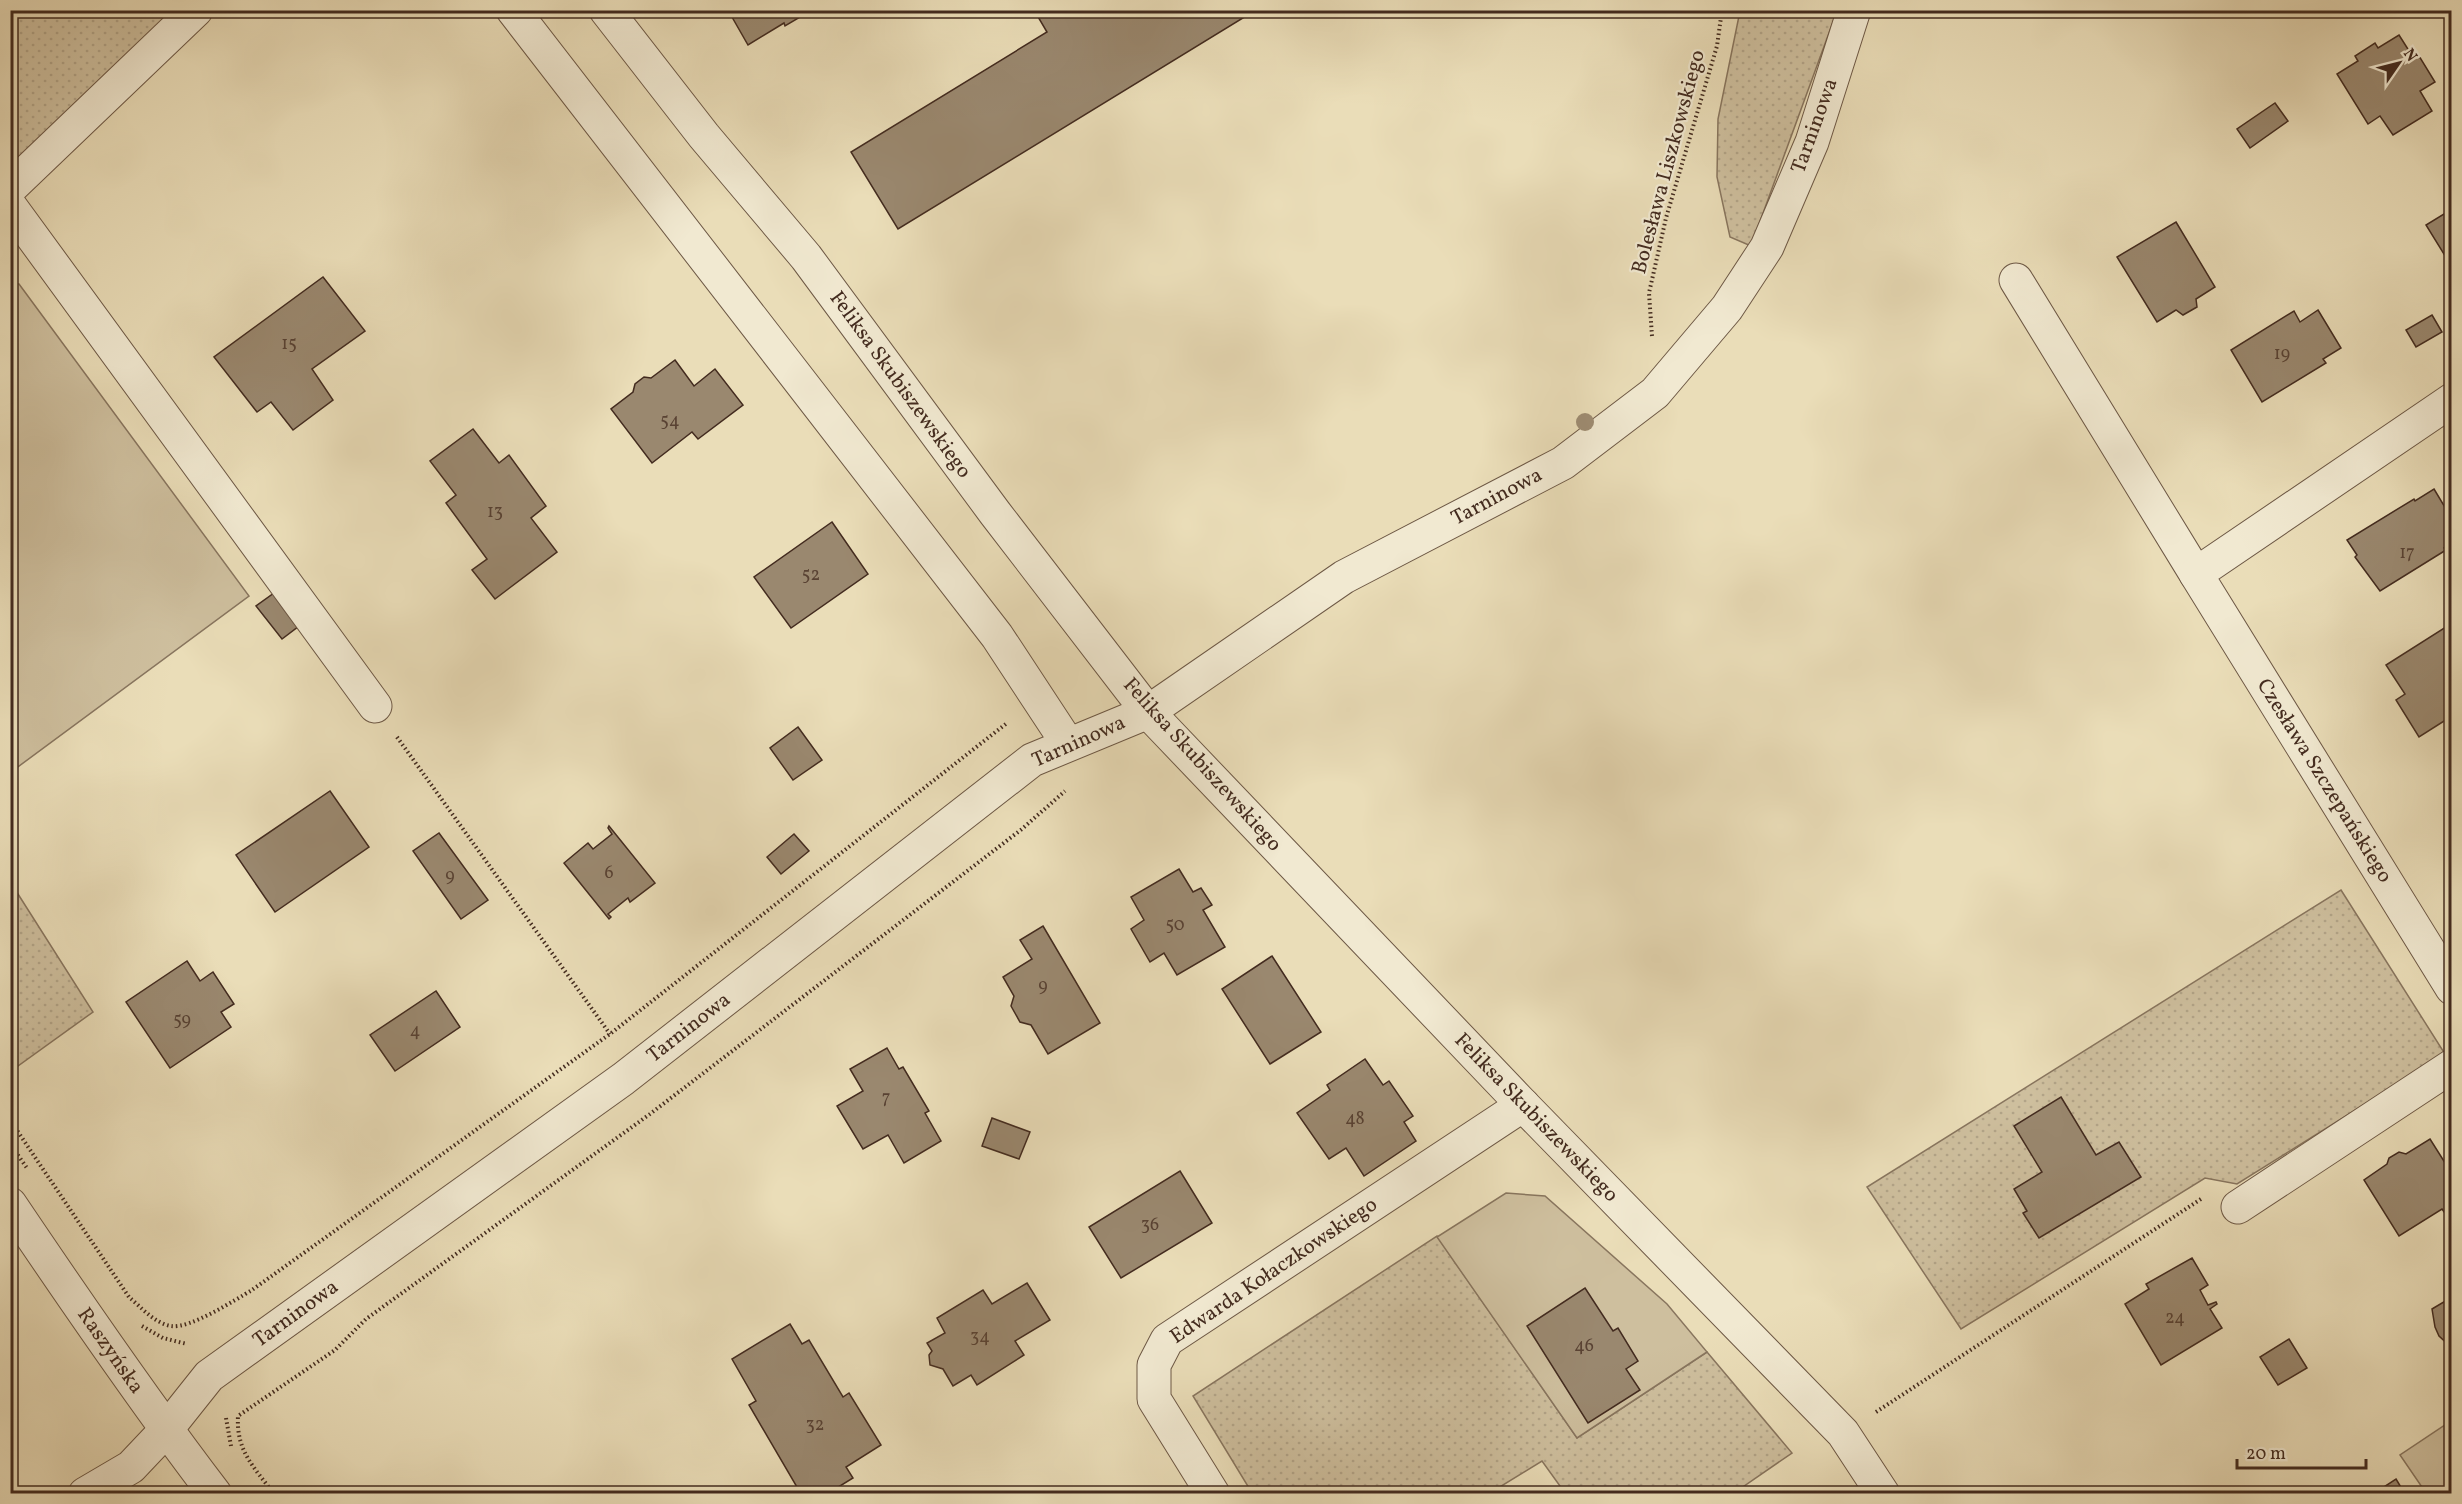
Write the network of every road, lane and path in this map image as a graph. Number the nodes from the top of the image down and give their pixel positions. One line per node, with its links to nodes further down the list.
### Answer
1 (196, 10): 6 (street)
2 (513, 10): 12 (street)
3 (606, 10): 14 (street, Feliksa Skubiszewskiego)
4 (1722, 10): 9 (path, Bolesława Liszkowskiego)
5 (1854, 10): 9 (street, Tarninowa)
6 (10, 188)
7 (10, 206): 13 (street)
8 (2016, 280): 11 (street, Czesława Szczepańskiego)
9 (1655, 393): 14 (street, Tarninowa)
10 (2451, 400): 11 (street)
11 (2196, 574): 16 (street, Czesława Szczepańskiego)
12 (1038, 698): 15 (street); 17 (path)
13 (375, 706): 17 (path)
14 (1148, 712): 15 (street, Tarninowa); 19 (street, Feliksa Skubiszewskiego)
15 (1068, 744): 26 (street, Tarninowa); 32 (path)
16 (2451, 988)
17 (610, 1034): 20 (path)
18 (2451, 1066): 24 (street)
19 (1523, 1105): 28 (street, Feliksa Skubiszewskiego); 33 (street, Edwarda Kołaczkowskiego)
20 (10, 1120)
21 (10, 1143): 22 (path)
22 (30, 1174)
23 (10, 1204): 27 (street, Raszyńska)
24 (2238, 1207): 28 (path)
25 (137, 1323): 26 (path)
26 (209, 1376): 27 (street, Tarninowa); 29 (path)
27 (166, 1430): 30 (street, Tarninowa); 31 (street, Raszyńska)
28 (1843, 1433): 34 (street, Feliksa Skubiszewskiego)
29 (233, 1454)
30 (86, 1494)
31 (215, 1494)
32 (274, 1494)
33 (1214, 1494)
34 (1883, 1494)

